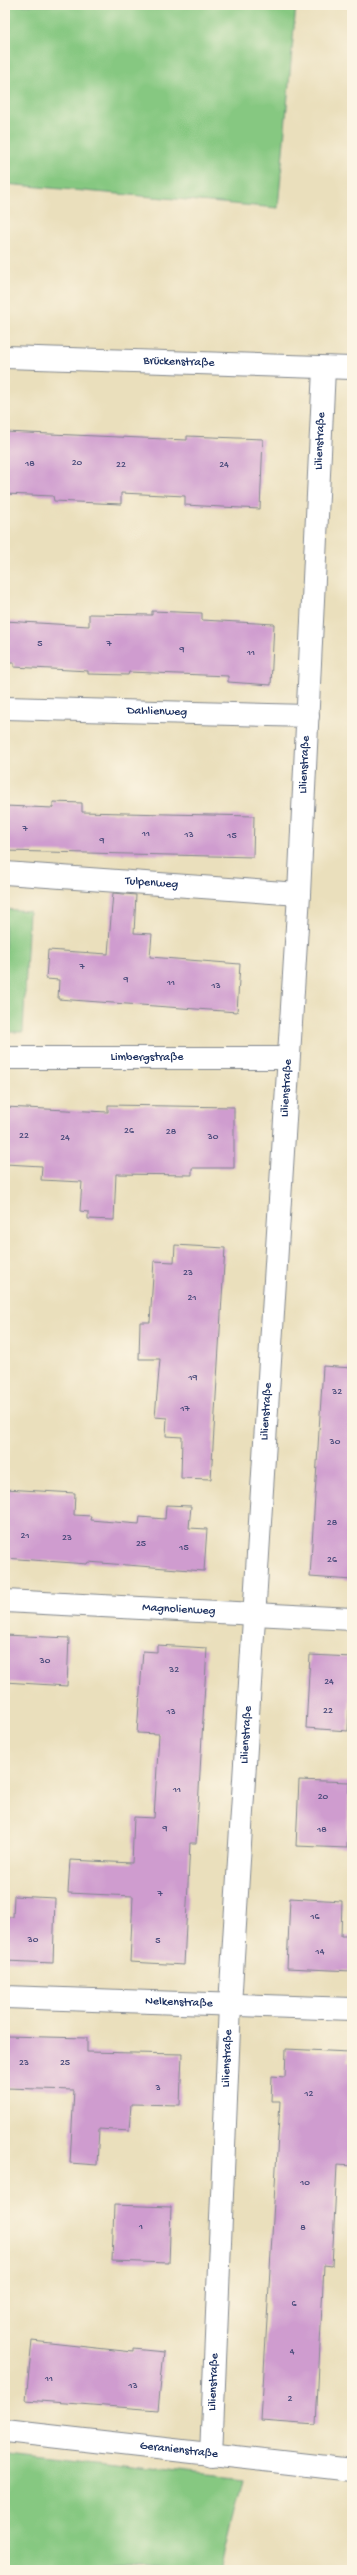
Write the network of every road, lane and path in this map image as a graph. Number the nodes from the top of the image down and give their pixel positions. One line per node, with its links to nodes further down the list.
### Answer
1 (5, 357): 3 (street, Brückenstraße)
2 (352, 368): 3 (street, Brückenstraße)
3 (324, 369): 5 (street, Lilienstraße)
4 (5, 708): 5 (street, Dahlienweg)
5 (308, 716): 7 (street, Lilienstraße)
6 (5, 873): 7 (street, Tulpenweg)
7 (299, 894): 9 (street, Lilienstraße)
8 (5, 1058): 9 (street, Limbergstraße)
9 (288, 1058): 11 (street, Lilienstraße)
10 (5, 1601): 11 (street, Magnolienweg)
11 (255, 1615): 12 (street, Magnolienweg); 14 (street, Lilienstraße)
12 (352, 1619)
13 (5, 1997): 14 (street, Nelkenstraße)
14 (230, 2005): 15 (street, Nelkenstraße); 17 (street, Lilienstraße)
15 (352, 2009)
16 (5, 2431): 17 (street, Geranienstraße)
17 (211, 2455): 18 (street, Geranienstraße)
18 (352, 2470)

